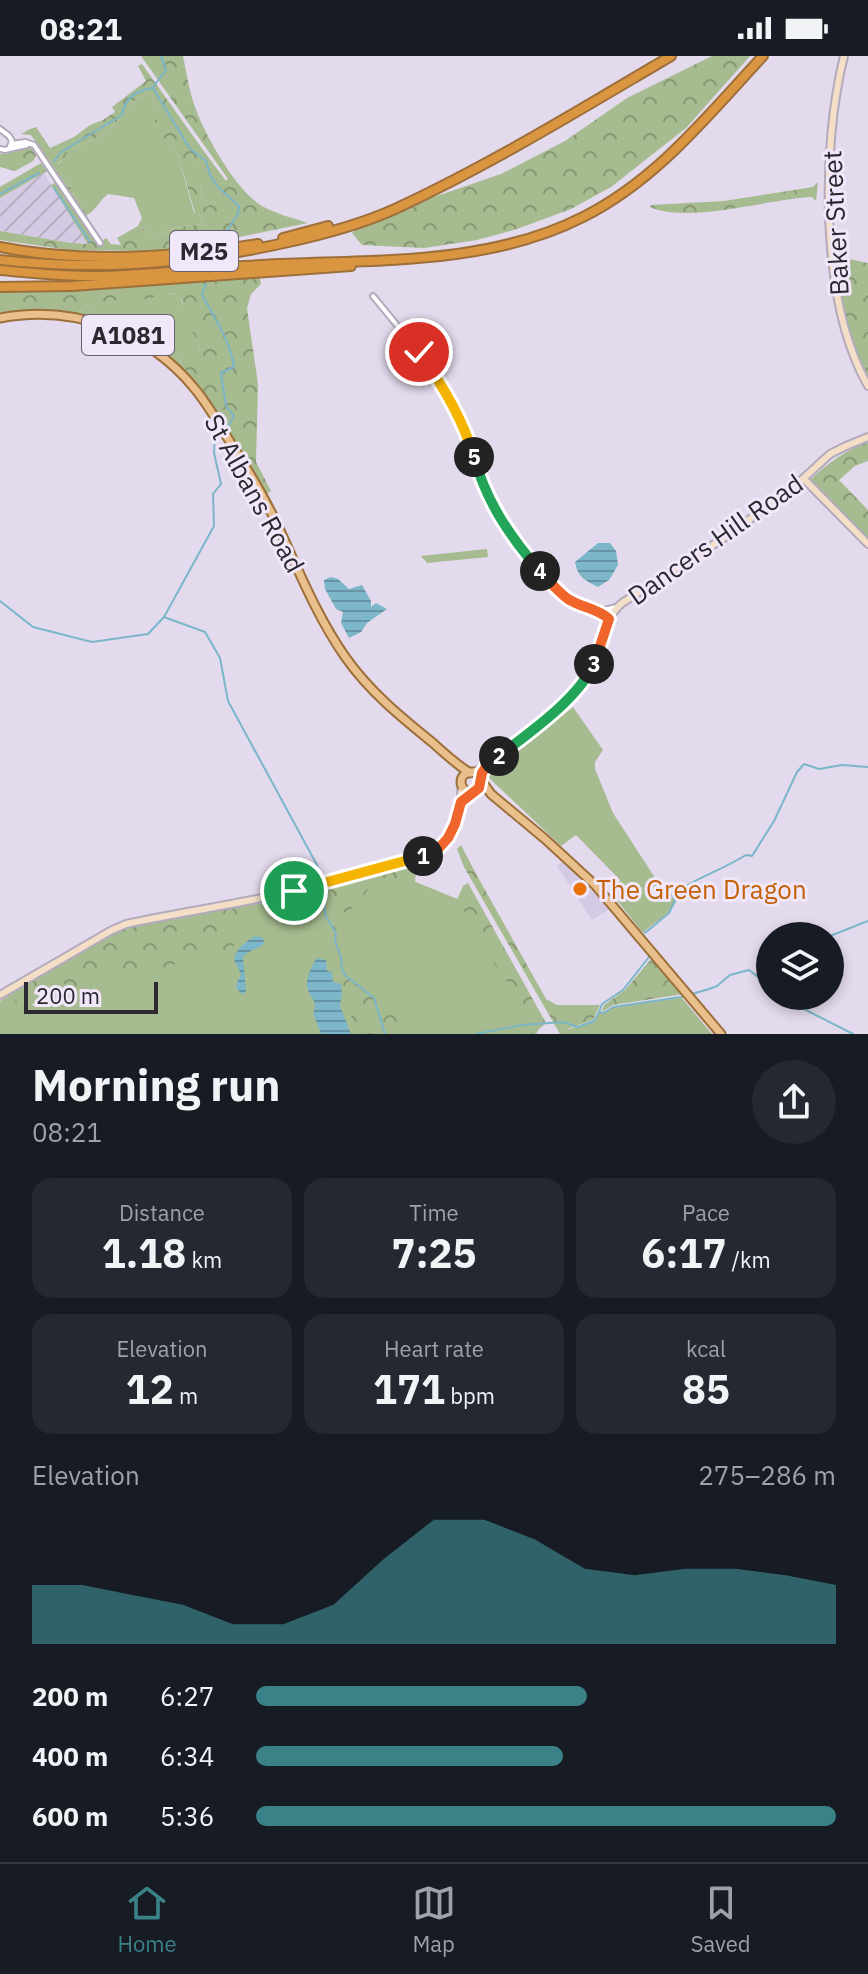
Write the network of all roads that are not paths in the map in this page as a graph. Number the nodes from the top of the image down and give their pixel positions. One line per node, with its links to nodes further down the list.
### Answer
1 (671, 56): 10 (highway, M25)
2 (763, 56): 14 (highway, M25)
3 (844, 56): 19 (street, Baker Street)
4 (0, 129): 5 (street)
5 (3, 135): 6 (street)
6 (12, 144): 7 (street); 9 (street)
7 (34, 145): 9 (street); 11 (street)
8 (0, 149): 9 (street)
9 (8, 149)
10 (403, 204): 12 (highway, M25); 13 (highway, M25)
11 (100, 243)
12 (0, 247)
13 (0, 260)
14 (399, 260): 15 (highway, M25); 16 (highway, M25)
15 (0, 270)
16 (0, 287)
17 (373, 296): 24 (street)
18 (0, 318): 26 (main road, St Albans Road / A1081)
19 (868, 386)
20 (868, 437): 21 (street, Dancers Hill Road)
21 (804, 479): 22 (street); 23 (street, Dancers Hill Road)
22 (868, 544)
23 (617, 607): 24 (street); 25 (street, Dancers Hill Road)
24 (600, 611): 25 (street)
25 (609, 619): 27 (street, Dancers Hill Road)
26 (454, 763): 28 (main road, St Albans Road / A1081); 30 (main road, St Albans Road / A1081)
27 (487, 765): 28 (street, Dancers Hill Road); 29 (street, Dancers Hill Road)
28 (471, 773): 29 (main road); 30 (main road)
29 (480, 780): 31 (main road); 32 (main road)
30 (462, 786): 31 (main road); 33 (street)
31 (473, 792): 32 (main road); 33 (street)
32 (491, 794): 35 (main road)
33 (461, 802): 34 (street)
34 (0, 995)
35 (721, 1034)

